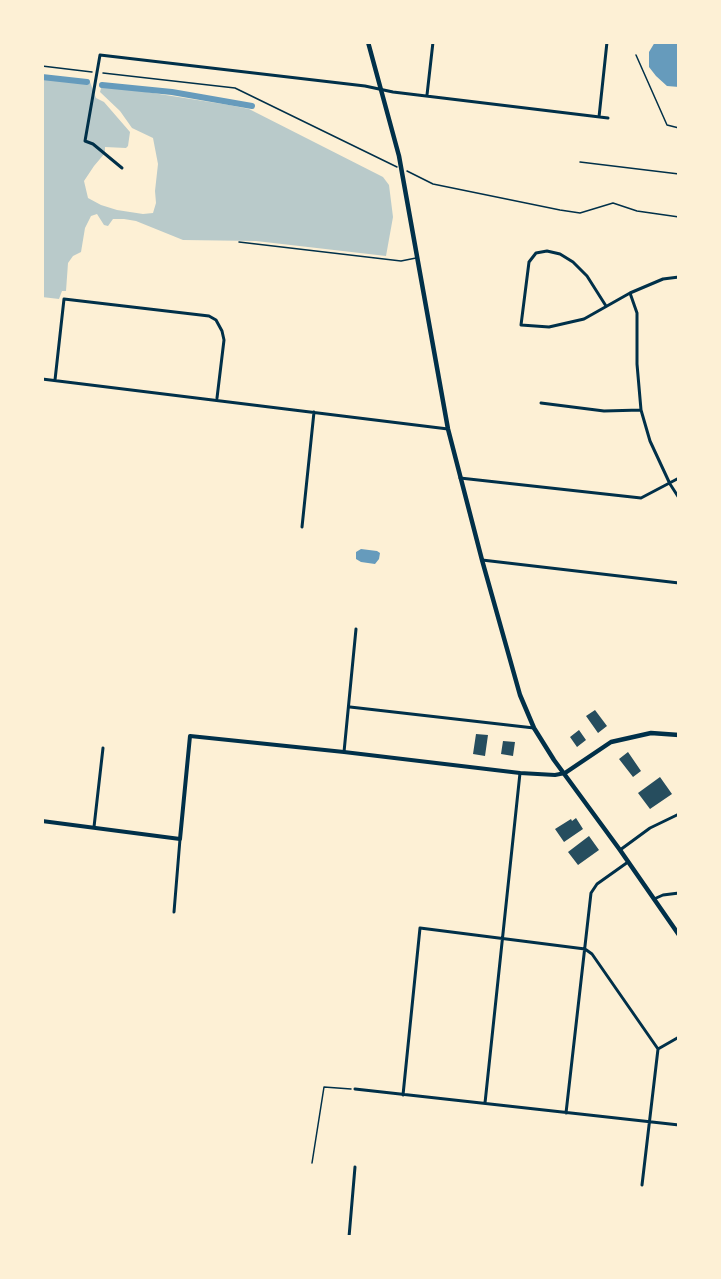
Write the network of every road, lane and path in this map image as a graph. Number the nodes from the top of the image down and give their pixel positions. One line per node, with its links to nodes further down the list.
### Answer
1 (368, 42): 7 (main road)
2 (433, 42): 8 (street)
3 (607, 42): 9 (street)
4 (636, 55): 11 (lane)
5 (42, 66): 6 (path)
6 (97, 72): 7 (street); 13 (street); 14 (path)
7 (381, 89): 8 (street); 14 (main road)
8 (426, 95): 9 (street)
9 (599, 117): 10 (street)
10 (608, 118)
11 (679, 128)
12 (580, 162): 15 (lane)
13 (122, 168)
14 (401, 169): 16 (path); 18 (main road)
15 (679, 174)
16 (679, 216)
17 (239, 242): 18 (lane)
18 (417, 258): 28 (main road)
19 (679, 277): 20 (street)
20 (630, 293): 21 (street); 26 (street)
21 (606, 306): 21 (street)
22 (42, 379): 23 (street)
23 (55, 380): 24 (street); 24 (street)
24 (217, 399): 27 (street)
25 (541, 403): 26 (street)
26 (641, 410): 31 (street)
27 (314, 412): 28 (street); 33 (street)
28 (448, 429): 29 (main road)
29 (460, 478): 31 (street); 34 (main road)
30 (679, 478): 31 (street)
31 (670, 484): 32 (street)
32 (679, 498)
33 (302, 527)
34 (482, 560): 35 (street); 38 (main road)
35 (679, 584)
36 (356, 629): 37 (street)
37 (350, 707): 38 (street); 41 (street)
38 (534, 728): 43 (main road)
39 (679, 735): 43 (main road)
40 (103, 748): 46 (street)
41 (344, 752): 42 (street); 47 (street)
42 (520, 773): 43 (street); 54 (street)
43 (565, 773): 48 (main road)
44 (679, 814): 48 (street)
45 (42, 821): 46 (street)
46 (94, 827): 47 (street)
47 (180, 839): 52 (street)
48 (621, 850): 49 (main road)
49 (628, 862): 51 (main road); 55 (street)
50 (679, 893): 51 (street)
51 (654, 898): 53 (main road)
52 (174, 912)
53 (679, 935)
54 (503, 938): 55 (street); 59 (street); 60 (street)
55 (585, 949): 57 (street); 61 (street)
56 (679, 1037): 57 (street)
57 (658, 1049): 62 (street)
58 (355, 1089): 59 (street); 64 (path)
59 (403, 1095): 60 (street)
60 (485, 1102): 61 (street)
61 (566, 1113): 62 (street)
62 (649, 1121): 63 (street); 66 (street)
63 (679, 1125)
64 (312, 1163)
65 (355, 1167): 67 (street)
66 (642, 1185)
67 (349, 1237)

